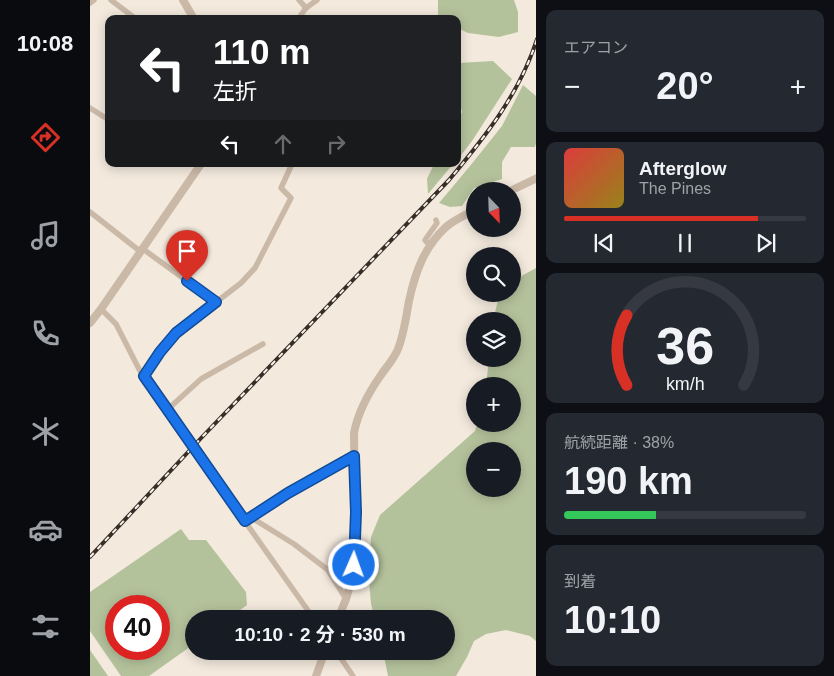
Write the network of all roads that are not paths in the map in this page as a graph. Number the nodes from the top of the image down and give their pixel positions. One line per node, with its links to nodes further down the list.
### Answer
1 (94, 0): 6 (street)
2 (111, 0): 8 (street)
3 (184, 0): 9 (street)
4 (299, 0): 7 (street)
5 (317, 0): 7 (street)
6 (90, 3)
7 (306, 8): 10 (street)
8 (131, 15)
9 (192, 15)
10 (301, 15)
11 (90, 108): 12 (street)
12 (105, 117)
13 (198, 167): 21 (street)
14 (291, 167): 22 (street)
15 (536, 178): 16 (street)
16 (521, 186)
17 (90, 212): 21 (street)
18 (466, 214): 20 (street)
19 (436, 220): 20 (street)
20 (430, 245): 28 (street)
21 (142, 250): 22 (street); 23 (street)
22 (216, 302): 26 (street)
23 (101, 309): 24 (street); 26 (street)
24 (90, 323)
25 (263, 344): 27 (street)
26 (144, 376): 27 (street)
27 (167, 410): 30 (street, bridge)
28 (354, 456): 29 (street); 31 (street)
29 (252, 518): 30 (street); 31 (street)
30 (245, 521): 32 (street)
31 (346, 599): 33 (street)
32 (308, 610)
33 (342, 610)
34 (322, 660): 36 (street)
35 (342, 660): 37 (street)
36 (316, 676)
37 (353, 676)

